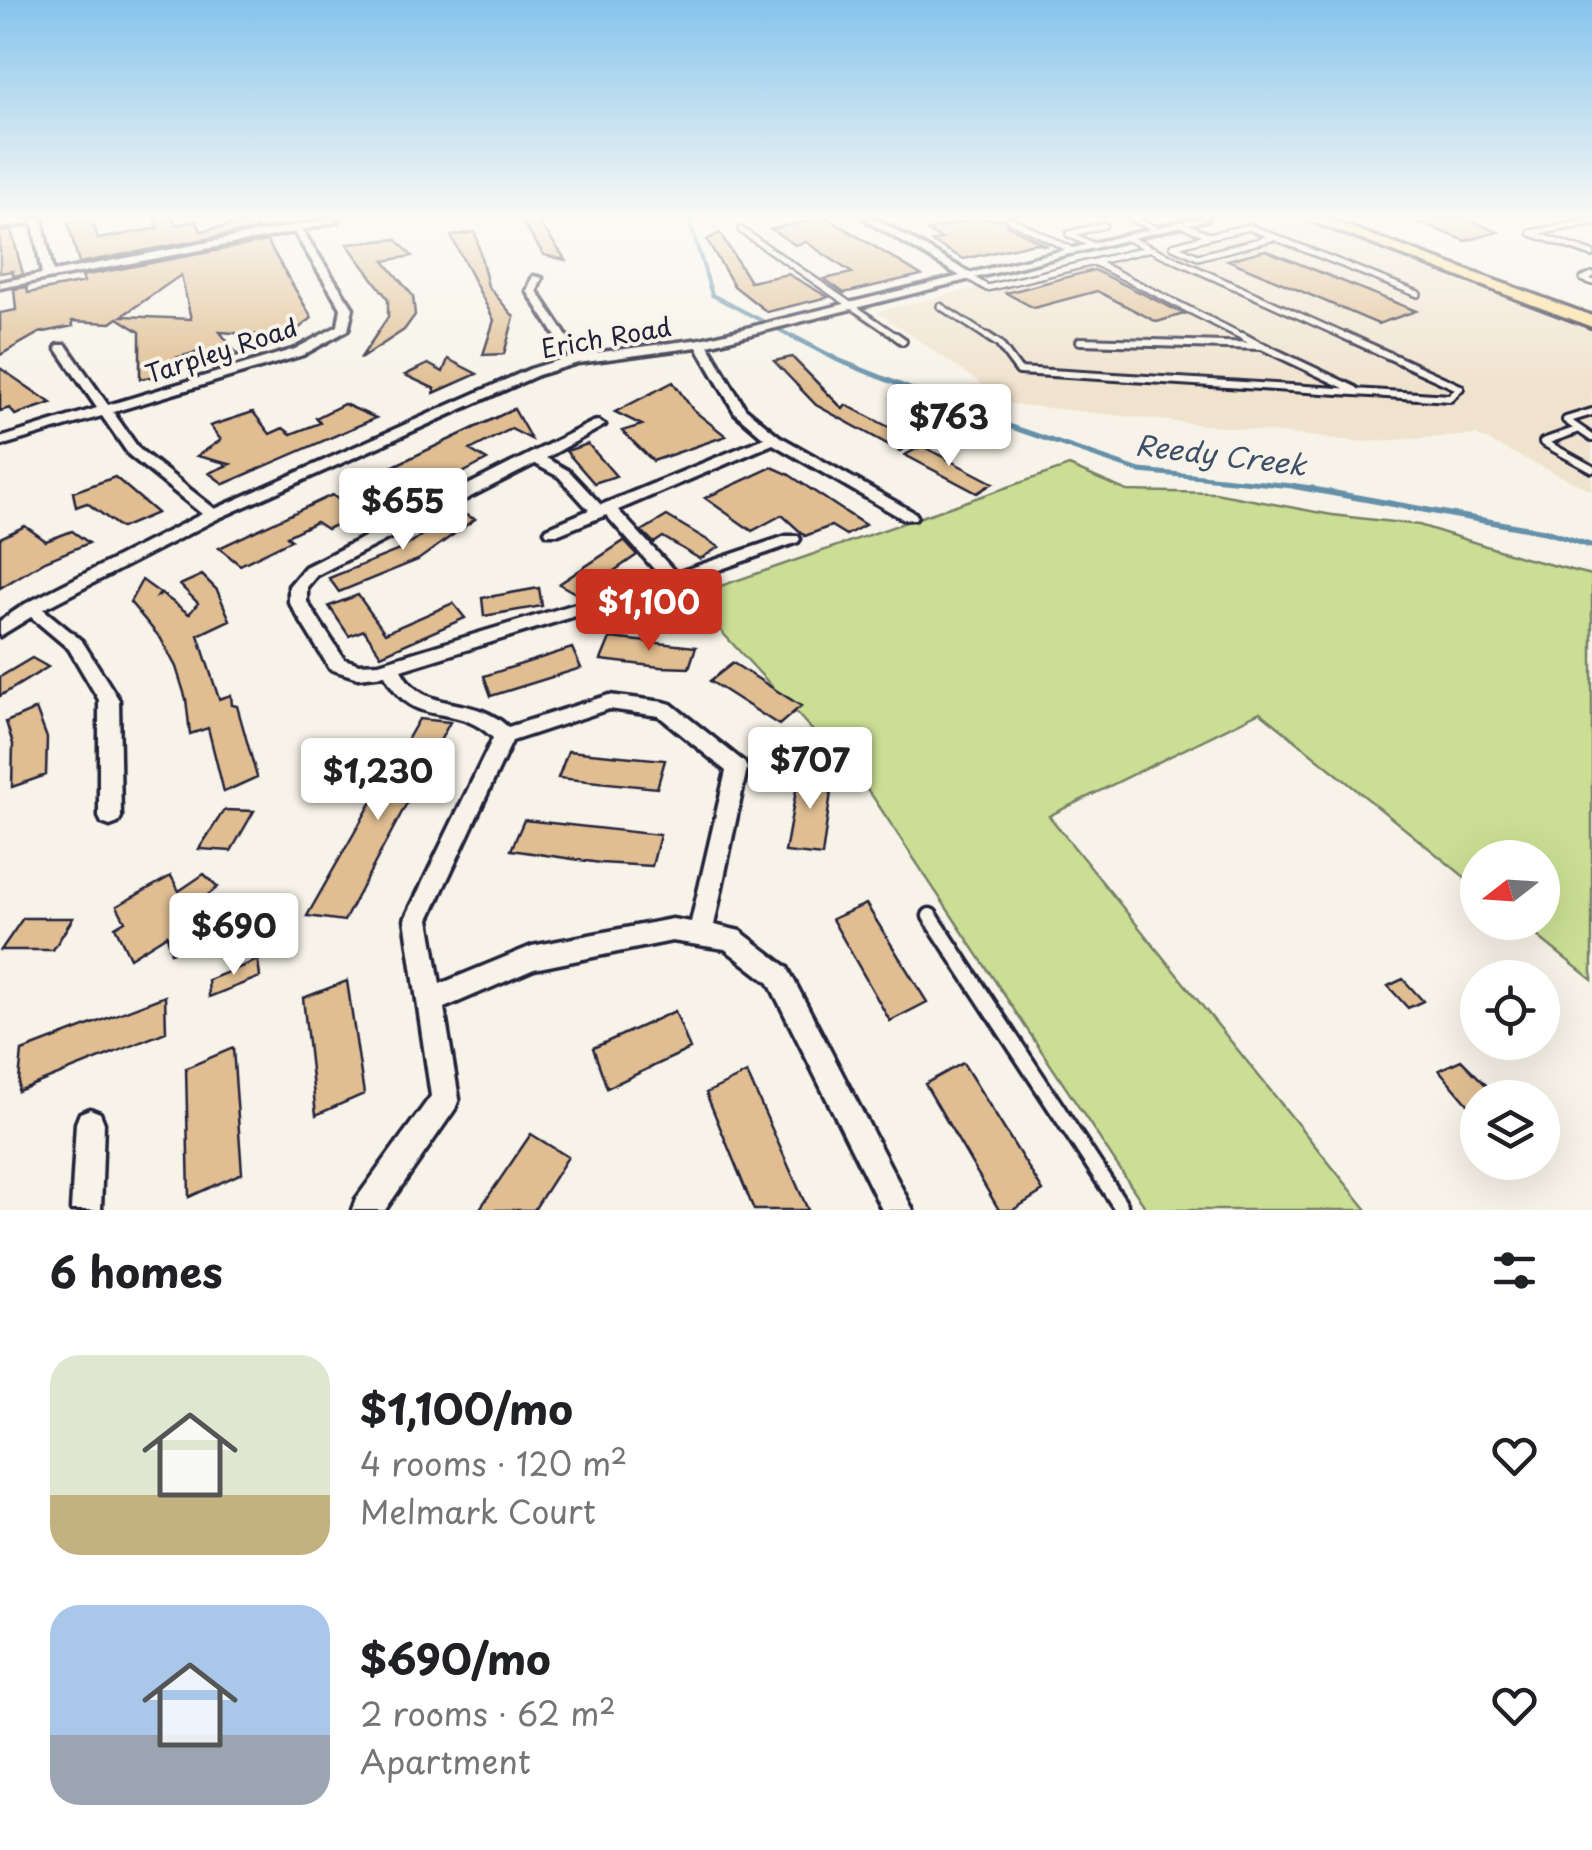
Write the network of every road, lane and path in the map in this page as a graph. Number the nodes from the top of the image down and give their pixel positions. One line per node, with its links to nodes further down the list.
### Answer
1 (327, 275): 27 (street, Tarpley Road)
2 (809, 275): 17 (lane)
3 (966, 275): 12 (street)
4 (975, 275): 12 (street, Erich Road)
5 (1039, 275): 12 (lane)
6 (1121, 275): 23 (lane)
7 (1212, 275): 26 (lane)
8 (1372, 275): 15 (lane)
9 (1466, 275): 19 (main road)
10 (1515, 275): 16 (main road)
11 (48, 276): 14 (street)
12 (969, 277): 17 (street, Erich Road)
13 (537, 278): 25 (street)
14 (0, 285)
15 (1418, 294)
16 (1592, 303)
17 (855, 306): 20 (lane); 22 (street, Erich Road)
18 (940, 306): 26 (lane)
19 (1592, 322)
20 (903, 341)
21 (1080, 341): 23 (lane)
22 (701, 344): 25 (street, Erich Road); 32 (street)
23 (1262, 346): 26 (lane)
24 (62, 348): 27 (street)
25 (576, 359): 37 (street, Erich Road)
26 (1362, 393)
27 (106, 409): 33 (street, Tarpley Road); 37 (street)
28 (1592, 412): 30 (lane)
29 (598, 425): 34 (street)
30 (1578, 430): 31 (lane); 35 (lane)
31 (1592, 438)
32 (774, 439): 36 (street); 38 (street)
33 (0, 442)
34 (535, 458): 36 (street); 44 (street)
35 (1592, 469)
36 (604, 511): 39 (street); 41 (street)
37 (213, 516): 42 (street, Erich Road)
38 (909, 516)
39 (554, 531)
40 (792, 539): 41 (street)
41 (673, 580): 44 (street)
42 (31, 608): 43 (street, Erich Road); 46 (street)
43 (0, 630)
44 (390, 666): 45 (street)
45 (504, 736): 48 (street); 49 (street)
46 (110, 817)
47 (930, 916): 51 (lane)
48 (700, 934): 49 (street); 54 (street)
49 (430, 1001): 53 (street)
50 (90, 1123): 52 (street)
51 (1118, 1208)
52 (86, 1210)
53 (367, 1210)
54 (898, 1210)

